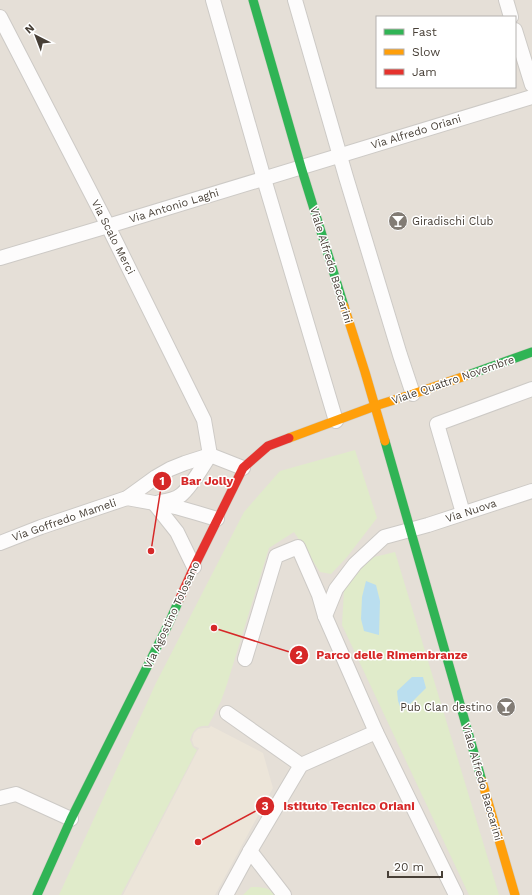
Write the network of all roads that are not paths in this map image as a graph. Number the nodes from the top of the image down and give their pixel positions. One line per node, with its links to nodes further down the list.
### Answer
1 (213, 0): 12 (street)
2 (253, 0): 11 (street, Viale Alfredo Baccarini)
3 (294, 0): 10 (street)
4 (506, 0): 5 (street)
5 (511, 16)
6 (1, 22): 13 (street, Via Scalo Merci)
7 (516, 33): 8 (street)
8 (532, 85)
9 (532, 97): 10 (street, Via Alfredo Oriani)
10 (340, 155): 11 (street, Via Alfredo Oriani); 17 (street)
11 (301, 167): 12 (street, Via Antonio Laghi); 18 (street, Viale Alfredo Baccarini)
12 (264, 178): 13 (street, Via Antonio Laghi); 19 (street)
13 (108, 226): 14 (street, Via Antonio Laghi); 20 (street, Via Scalo Merci)
14 (0, 258)
15 (532, 352): 17 (street, Viale Quattro Novembre)
16 (532, 389): 25 (street)
17 (413, 394): 18 (street, Viale Quattro Novembre)
18 (375, 406): 19 (street, Via Agostino Tolosano); 27 (street, Viale Alfredo Baccarini)
19 (336, 420): 21 (street, Via Agostino Tolosano)
20 (210, 455): 21 (street); 23 (street, Via Goffredo Mameli); 24 (street, Via Goffredo Mameli)
21 (243, 468): 26 (street, Via Agostino Tolosano)
22 (532, 491): 25 (street, Via Nuova)
23 (127, 498): 24 (street, Via Goffredo Mameli); 28 (street, Via Goffredo Mameli)
24 (154, 503): 26 (street, Via Goffredo Mameli); 29 (street)
25 (463, 513): 27 (street, Via Nuova)
26 (217, 519): 29 (street, Via Agostino Tolosano)
27 (410, 530): 30 (street); 42 (street, Viale Alfredo Baccarini)
28 (0, 542)
29 (194, 566): 36 (street, Via Agostino Tolosano)
30 (325, 616): 31 (street); 33 (street)
31 (245, 660)
32 (227, 713): 34 (street)
33 (376, 732): 34 (street); 41 (street)
34 (301, 765): 37 (street)
35 (0, 798): 36 (street)
36 (71, 819): 38 (street, Via Agostino Tolosano)
37 (250, 851): 39 (street); 40 (street)
38 (36, 895)
39 (226, 895)
40 (284, 895)
41 (456, 895)
42 (515, 895)

